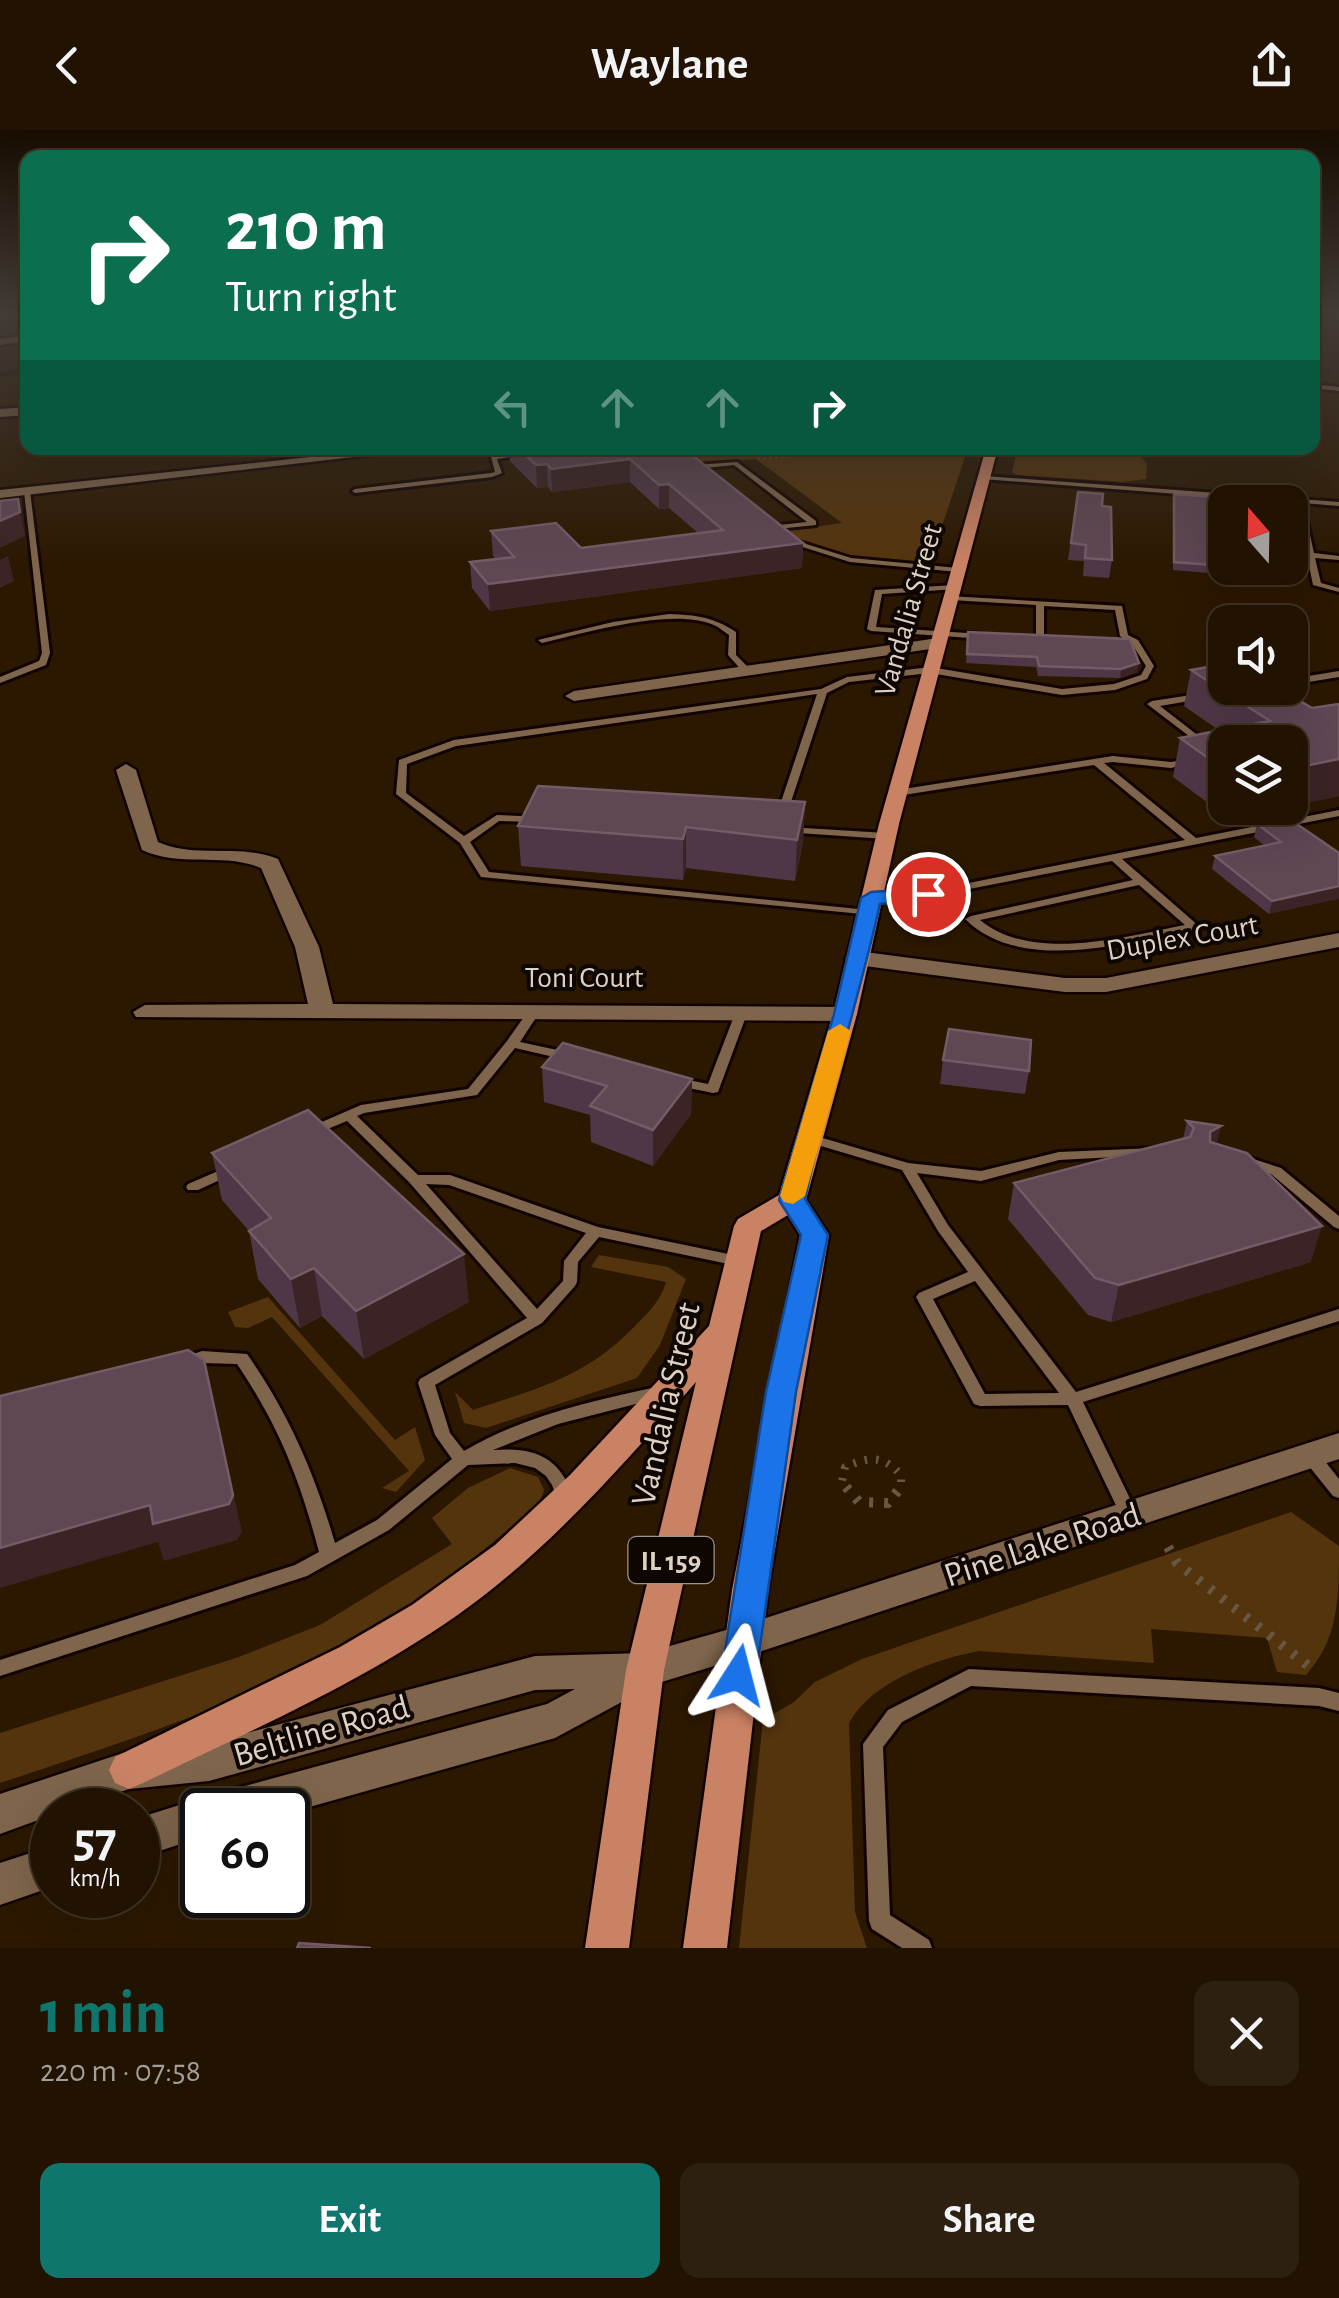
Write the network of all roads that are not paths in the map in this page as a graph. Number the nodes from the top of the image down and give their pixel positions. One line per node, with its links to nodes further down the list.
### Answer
1 (361, 455): 6 (street)
2 (516, 455): 7 (lane)
3 (990, 455): 4 (main road, Vandalia Street)
4 (984, 478): 9 (lane); 17 (main road, Vandalia Street)
5 (710, 479): 13 (lane)
6 (27, 491): 8 (street); 32 (lane)
7 (355, 491)
8 (0, 494)
9 (1208, 494)
10 (1308, 502): 11 (lane)
11 (1339, 504)
12 (755, 516): 13 (lane)
13 (770, 528): 17 (lane)
14 (1308, 545): 15 (lane)
15 (1310, 555): 16 (lane); 18 (lane)
16 (1339, 558)
17 (954, 585): 19 (lane); 24 (main road, Vandalia Street); 24 (lane)
18 (1339, 590)
19 (1040, 605): 22 (lane); 27 (lane)
20 (991, 637): 24 (lane)
21 (1008, 638): 22 (lane)
22 (1040, 639): 25 (lane)
23 (542, 640): 29 (lane)
24 (939, 640): 28 (main road, Vandalia Street); 29 (street)
25 (1059, 640)
26 (1116, 642): 27 (lane)
27 (1135, 642): 28 (lane)
28 (930, 670): 33 (lane); 38 (main road, Vandalia Street)
29 (747, 672): 35 (street)
30 (1339, 674): 31 (lane)
31 (1308, 679)
32 (0, 680)
33 (822, 691): 41 (lane); 42 (lane)
34 (1208, 695): 36 (lane)
35 (574, 696)
36 (1096, 762): 38 (lane); 43 (lane)
37 (126, 770): 49 (street)
38 (897, 793): 41 (main road, Vandalia Street)
39 (1339, 813): 43 (lane)
40 (551, 819): 42 (lane)
41 (886, 836): 46 (main road, Vandalia Street)
42 (464, 841): 46 (lane)
43 (1193, 841): 44 (lane)
44 (1114, 857): 45 (lane); 46 (lane)
45 (1142, 881): 45 (lane)
46 (870, 906): 48 (main road, Vandalia Street)
47 (1339, 940): 48 (street, Duplex Court)
48 (857, 958): 53 (main road, Vandalia Street)
49 (322, 1010): 50 (street, Toni Court); 52 (street, Toni Court)
50 (535, 1010): 51 (street, Toni Court); 54 (lane)
51 (742, 1011): 53 (street, Toni Court); 56 (lane)
52 (145, 1012)
53 (845, 1014): 58 (main road, Vandalia Street)
54 (512, 1044): 55 (lane); 57 (lane)
55 (585, 1060)
56 (658, 1077)
57 (348, 1115): 59 (lane); 64 (lane)
58 (807, 1138): 63 (lane); 68 (main road, Vandalia Street)
59 (296, 1139)
60 (1222, 1153): 67 (lane)
61 (1162, 1155): 63 (lane)
62 (245, 1163): 65 (lane)
63 (906, 1167): 72 (lane)
64 (414, 1179): 70 (lane); 74 (lane)
65 (193, 1188)
66 (1276, 1189): 67 (lane)
67 (1305, 1195): 69 (lane)
68 (792, 1200): 71 (main road, Vandalia Street / IL 159); 85 (main road, IL 159)
69 (1339, 1224)
70 (596, 1231): 71 (lane); 74 (lane)
71 (739, 1261): 75 (main road, Vandalia Street / IL 159)
72 (978, 1274): 78 (lane); 78 (lane)
73 (1339, 1316): 78 (lane)
74 (537, 1320): 80 (lane)
75 (724, 1329): 77 (main road); 87 (main road, Vandalia Street / IL 159)
76 (166, 1369): 84 (lane)
77 (669, 1390): 80 (lane); 82 (main road)
78 (1073, 1398): 83 (lane)
79 (1324, 1450): 81 (lane); 83 (street, Pine Lake Road)
80 (462, 1460): 82 (lane); 84 (lane)
81 (1339, 1491)
82 (565, 1500): 89 (main road)
83 (1129, 1515): 85 (street, Pine Lake Road)
84 (330, 1556): 86 (lane)
85 (744, 1641): 87 (street, Beltline Road); 95 (main road, IL 159)
86 (0, 1668)
87 (646, 1670): 89 (street, Beltline Road); 90 (street, Beltline Road); 94 (main road, Vandalia Street / IL 159)
88 (1339, 1702): 96 (lane)
89 (129, 1770): 91 (street, Beltline Road)
90 (309, 1788)
91 (0, 1814)
92 (30, 1874): 93 (street)
93 (0, 1884)
94 (607, 1948)
95 (705, 1948)
96 (920, 1948)

